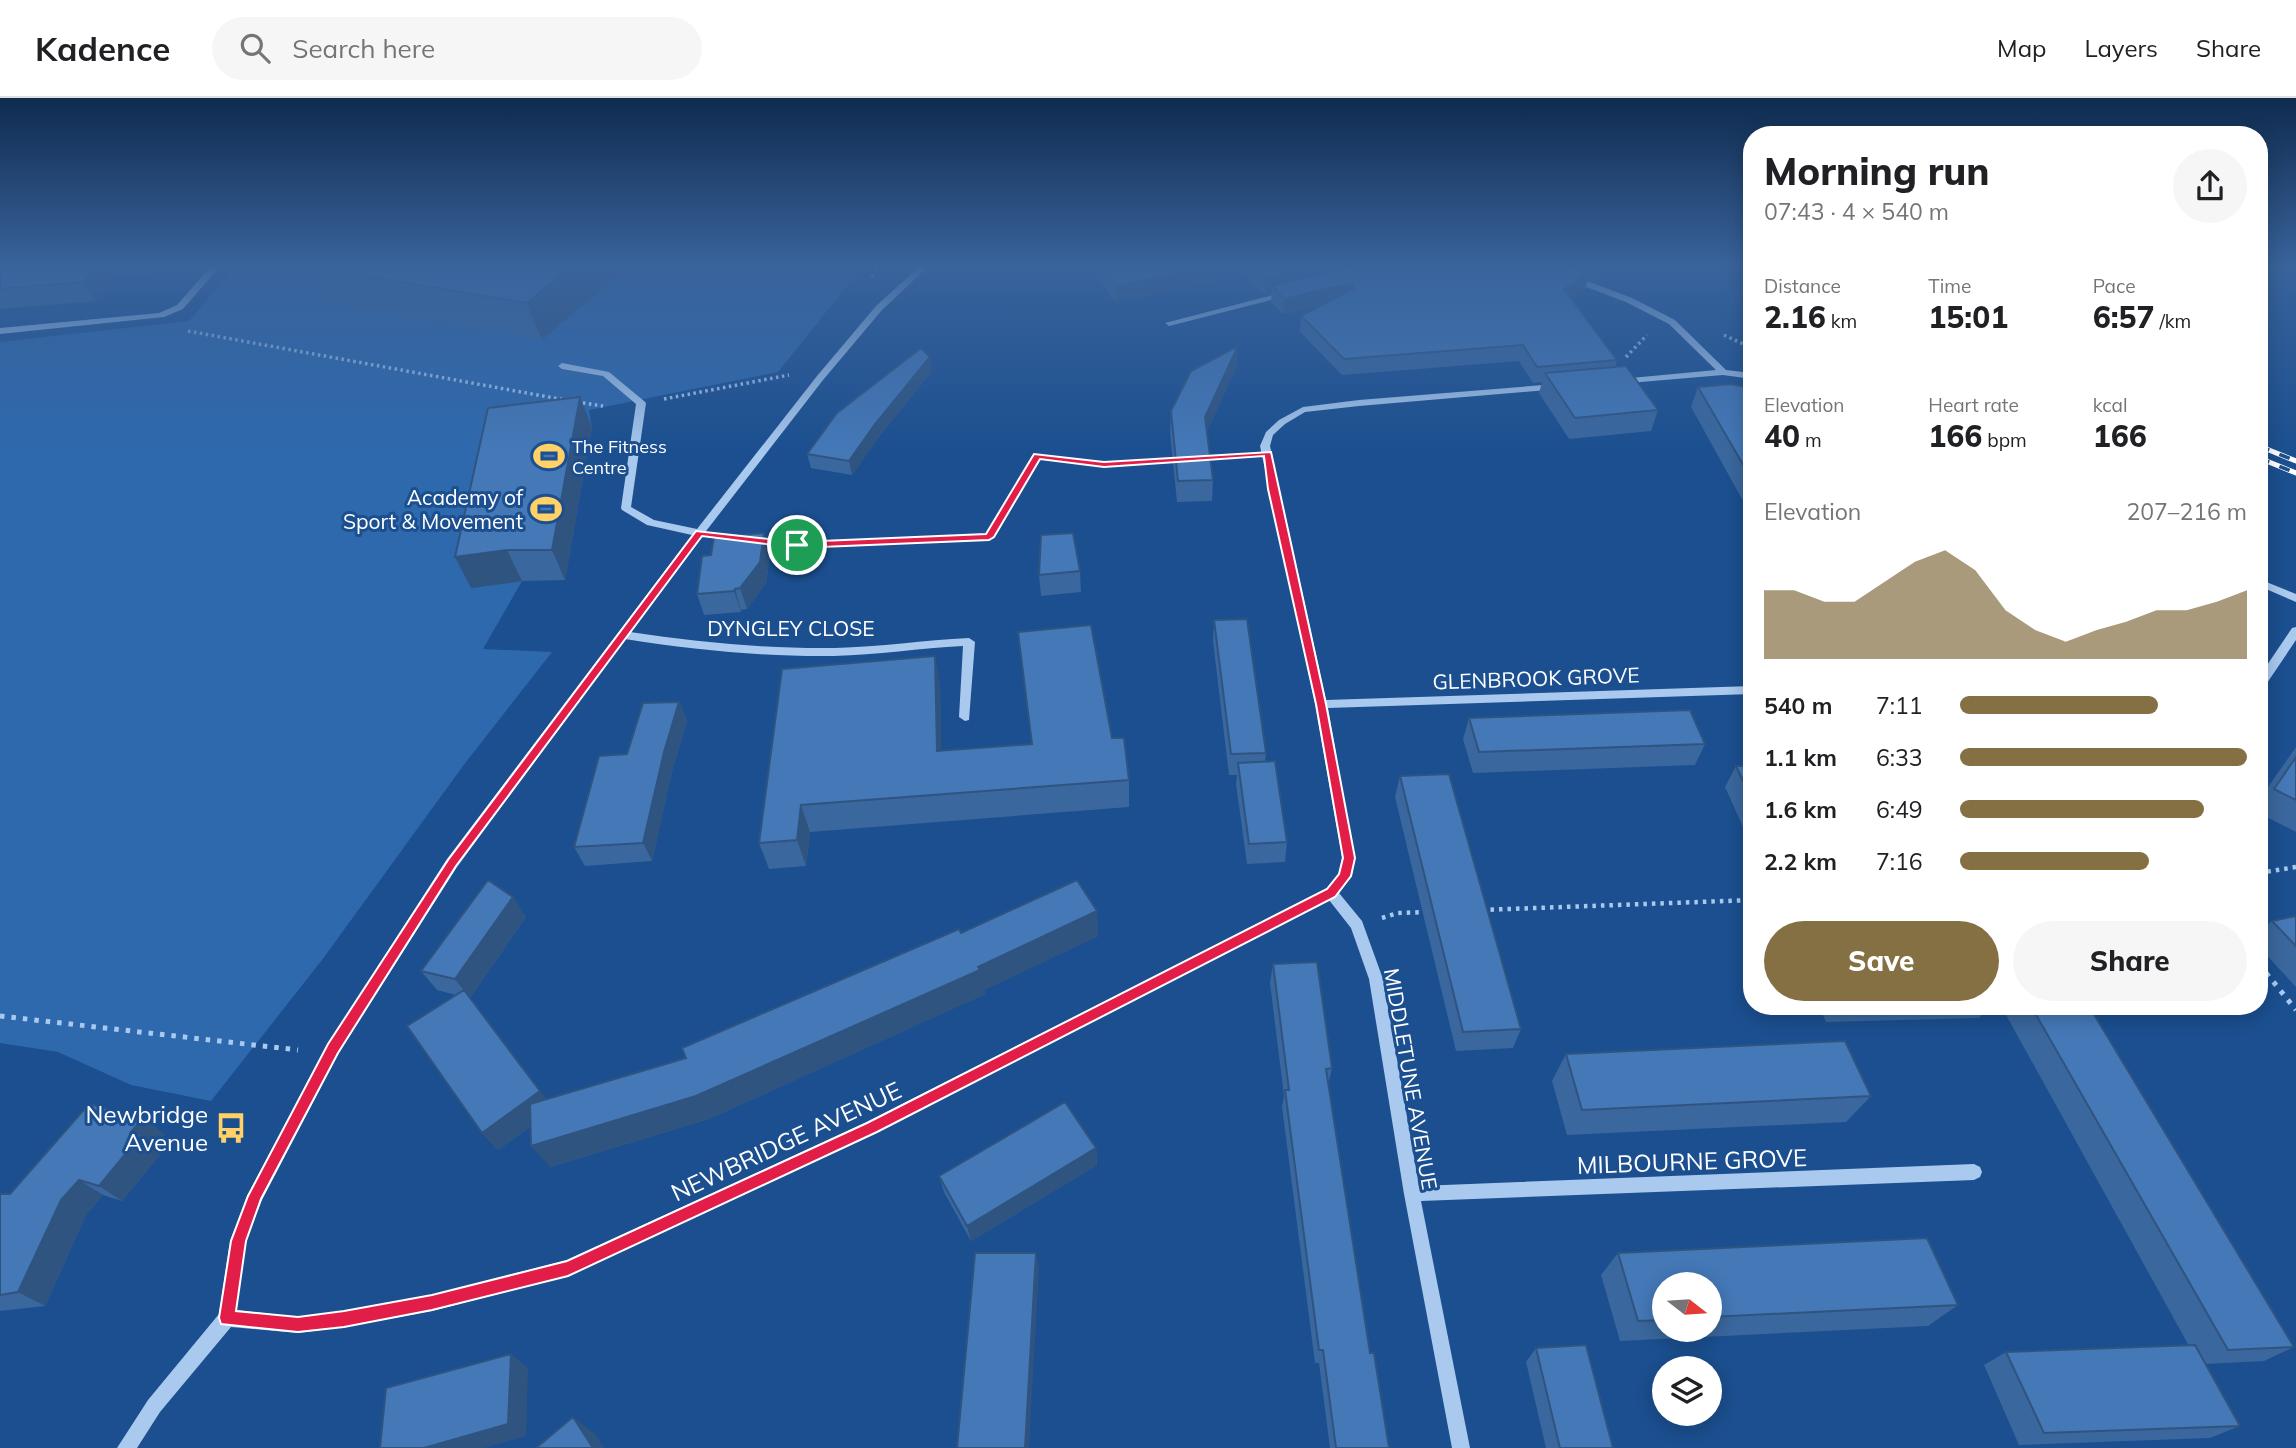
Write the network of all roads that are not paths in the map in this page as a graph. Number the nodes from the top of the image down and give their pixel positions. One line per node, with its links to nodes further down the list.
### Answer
1 (30, 328): 4 (street)
2 (863, 328): 10 (street)
3 (1678, 328): 6 (street)
4 (0, 331)
5 (562, 366): 10 (street)
6 (1723, 373): 7 (street); 8 (street)
7 (1743, 375)
8 (1605, 384)
9 (1566, 386): 17 (street)
10 (699, 533): 14 (street)
11 (2268, 586): 12 (street)
12 (2296, 598)
13 (2296, 631): 15 (street)
14 (622, 635): 18 (street, DYNGLEY CLOSE); 22 (street)
15 (2268, 673)
16 (1743, 690): 17 (street, GLENBROOK GROVE)
17 (1321, 704): 19 (street)
18 (965, 717)
19 (1331, 893): 21 (street, MIDDLETUNE AVENUE); 22 (street, NEWBRIDGE AVENUE)
20 (1974, 1172): 21 (street, MILBOURNE GROVE)
21 (1412, 1194): 24 (street, MIDDLETUNE AVENUE)
22 (227, 1318): 23 (street)
23 (126, 1448)
24 (1461, 1448)

